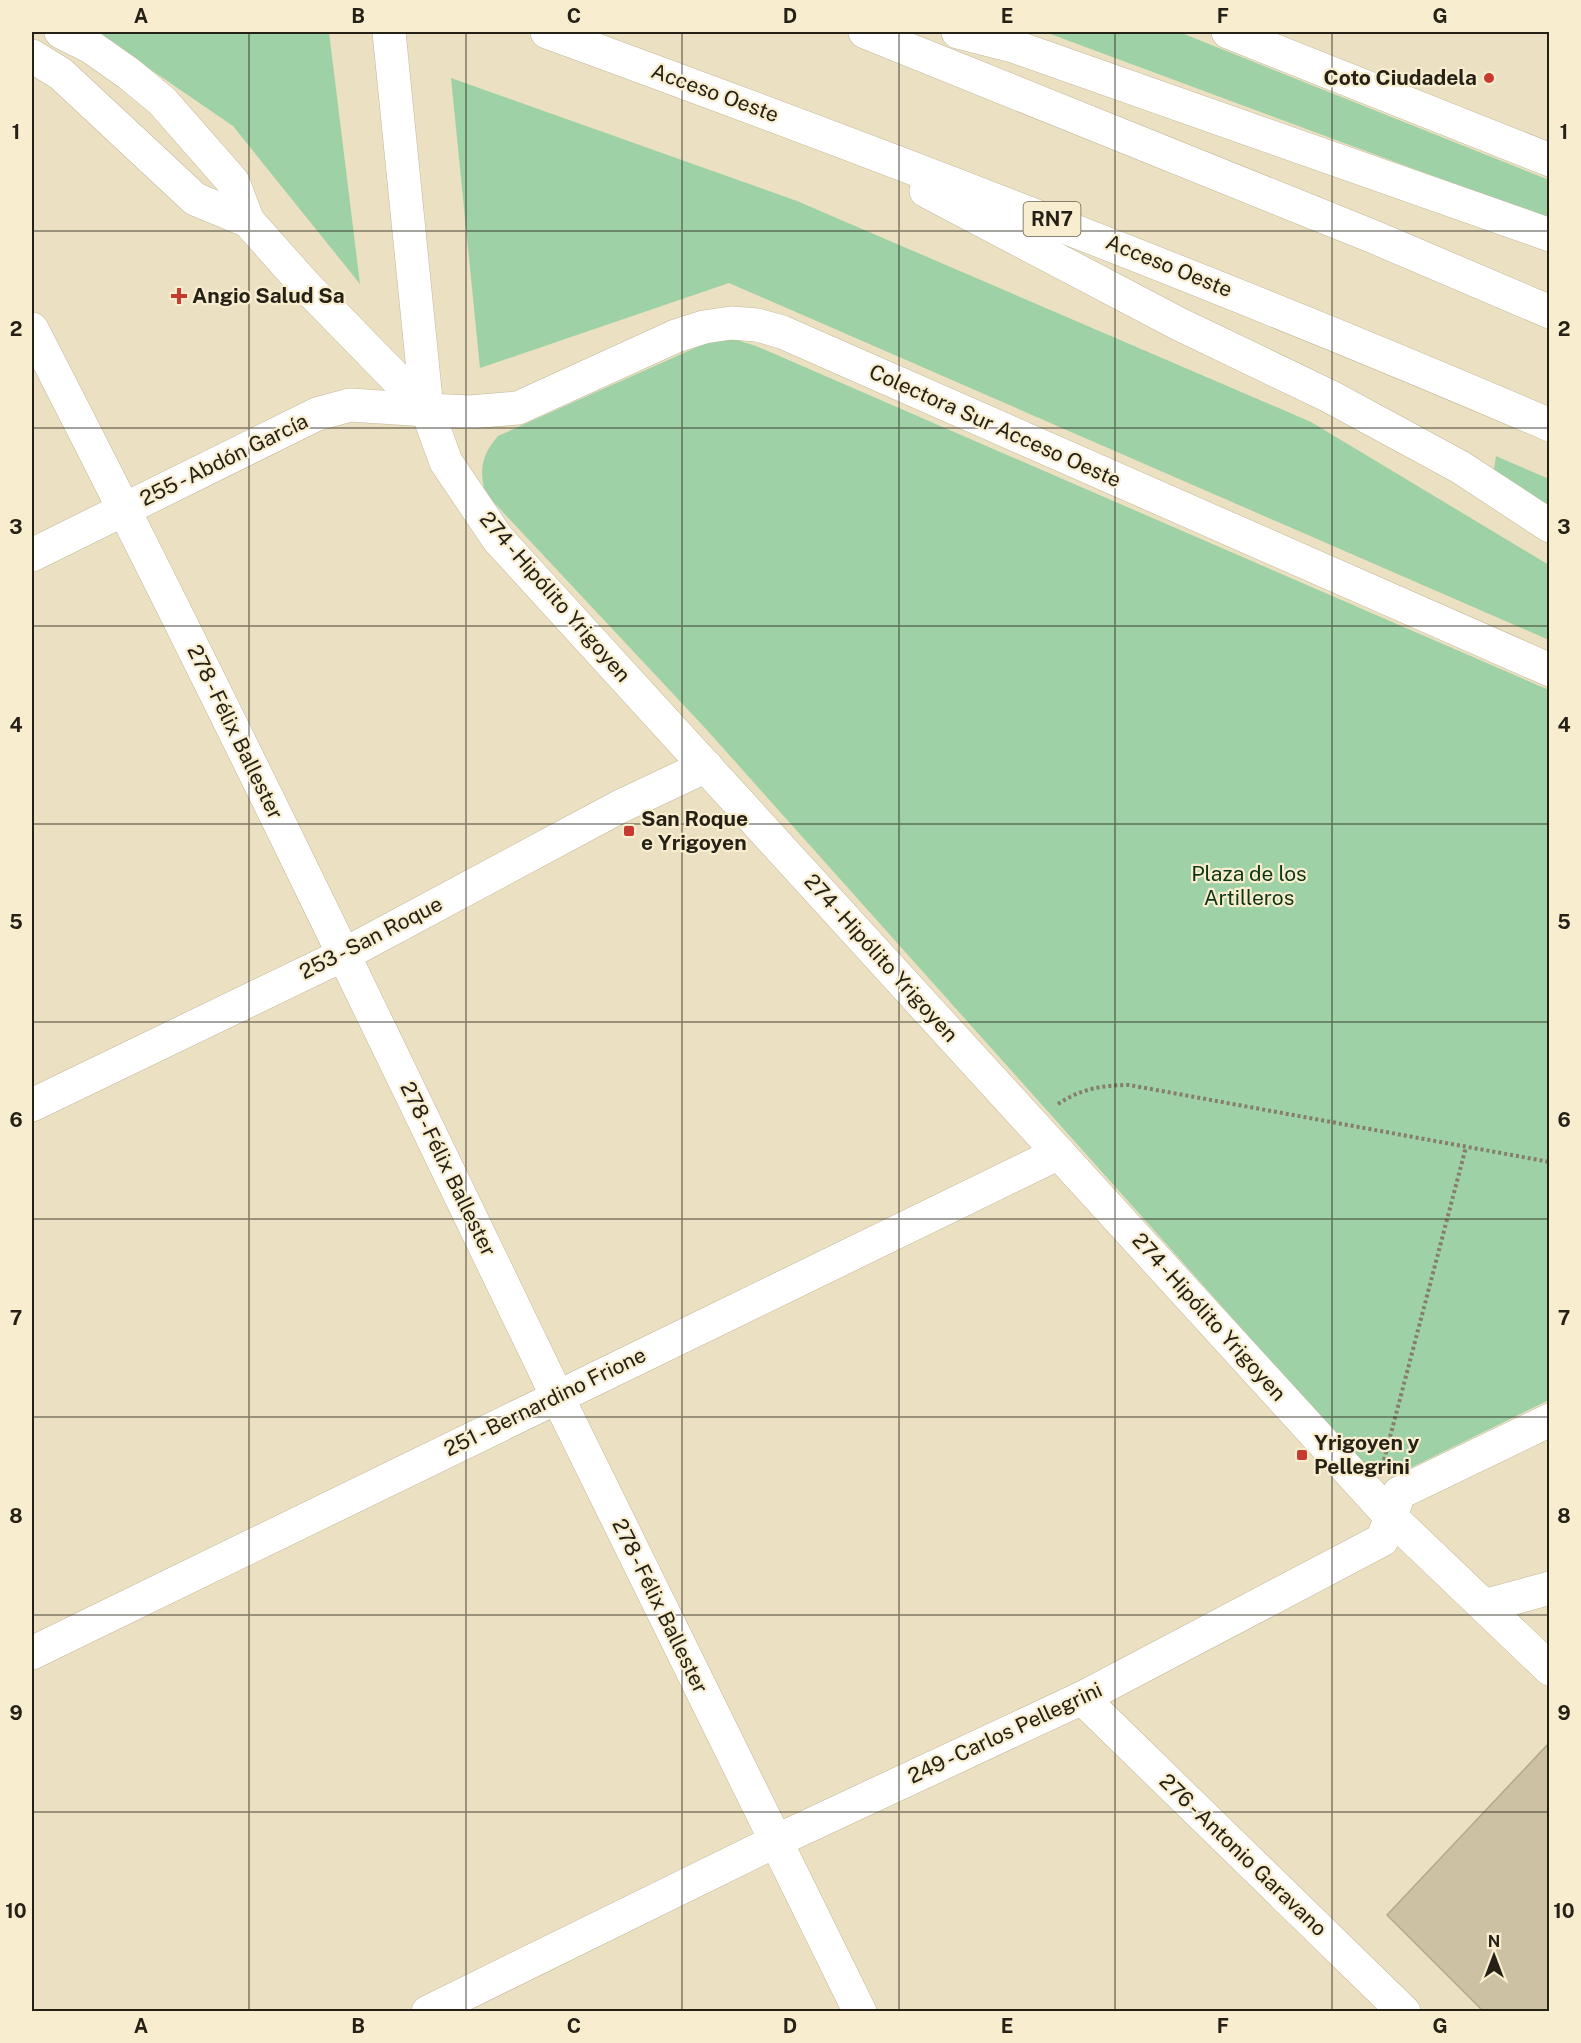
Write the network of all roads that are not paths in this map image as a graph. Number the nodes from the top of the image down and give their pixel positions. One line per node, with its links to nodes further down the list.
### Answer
1 (61, 32): 10 (main road, 274 - Hipólito Yrigoyen)
2 (389, 32): 14 (main road)
3 (547, 32): 8 (main road, Acceso Oeste / RN7)
4 (865, 32): 12 (main road)
5 (958, 32): 11 (main road)
6 (1228, 32): 9 (main road)
7 (32, 56): 10 (main road, 274 - Hipólito Yrigoyen)
8 (800, 124): 15 (main road, Acceso Oeste / RN7); 17 (main road)
9 (1550, 160)
10 (248, 221): 14 (main road, 274 - Hipólito Yrigoyen)
11 (1550, 235)
12 (1550, 312)
13 (32, 329): 16 (main road, 278 - Félix Ballester)
14 (427, 410): 16 (main road, 255 - Abdón García); 19 (main road, Colectora Sur Acceso Oeste); 20 (main road, 274 - Hipólito Yrigoyen)
15 (1550, 425)
16 (125, 509): 18 (main road, 255 - Abdón García); 21 (main road, 278 - Félix Ballester)
17 (1550, 526)
18 (32, 555)
19 (1550, 670)
20 (706, 766): 21 (main road, 253 - San Roque); 23 (main road, 274 - Hipólito Yrigoyen)
21 (345, 954): 22 (main road, 253 - San Roque); 24 (main road, 278 - Félix Ballester)
22 (32, 1105)
23 (1059, 1153): 24 (main road, 251 - Bernardino Frione); 26 (main road, 274 - Hipólito Yrigoyen)
24 (557, 1396): 29 (main road, 251 - Bernardino Frione); 32 (main road, 278 - Félix Ballester)
25 (1550, 1420): 26 (main road, 249 - Carlos Pellegrini)
26 (1391, 1516): 28 (main road, 274 - Hipólito Yrigoyen); 31 (main road, 249 - Carlos Pellegrini)
27 (1550, 1588): 28 (main road)
28 (1484, 1606): 30 (main road, 274 - Hipólito Yrigoyen)
29 (32, 1653)
30 (1550, 1669)
31 (1082, 1698): 32 (main road, 249 - Carlos Pellegrini); 35 (main road, 276 - Antonio Garavano)
32 (776, 1841): 33 (main road, 249 - Carlos Pellegrini); 34 (main road, 278 - Félix Ballester)
33 (428, 2012)
34 (860, 2012)
35 (1404, 2012)

